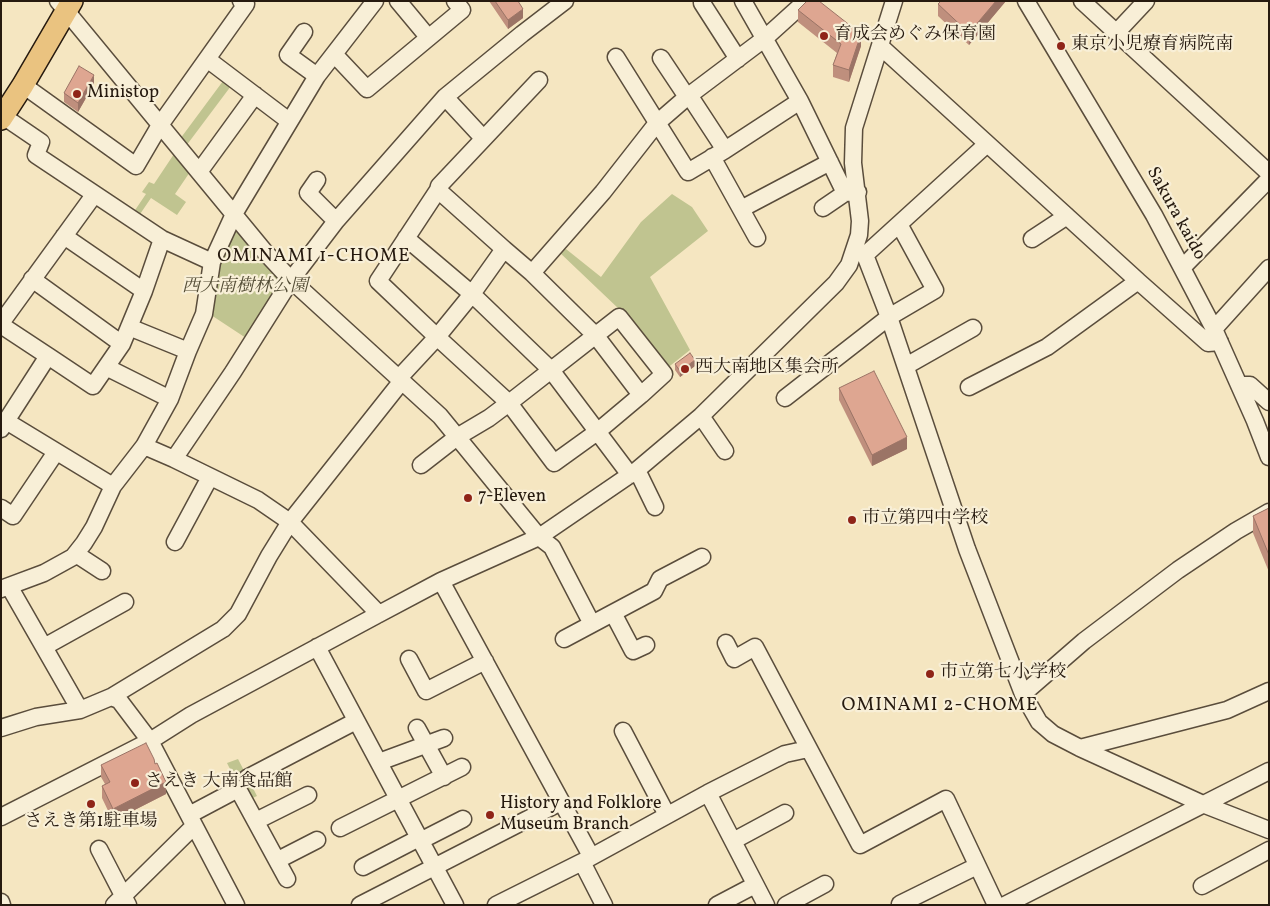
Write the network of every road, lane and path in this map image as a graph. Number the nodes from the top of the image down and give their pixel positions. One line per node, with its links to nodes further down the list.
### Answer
1 (241, 1): 22 (street)
2 (375, 1): 19 (street)
3 (398, 1): 16 (street)
4 (455, 1): 16 (street)
5 (565, 1): 29 (street)
6 (742, 1): 17 (street)
7 (806, 1): 17 (street)
8 (894, 1): 18 (street)
9 (1026, 1): 59 (street, Sakura kaido)
10 (1082, 1): 15 (street)
11 (1146, 1): 15 (street)
12 (702, 3): 23 (street)
13 (65, 4): 26 (main road); 34 (street)
14 (304, 32): 24 (street)
15 (1116, 33): 39 (street)
16 (428, 37): 19 (street)
17 (764, 39): 23 (street); 30 (street)
18 (880, 46): 36 (street); 43 (street)
19 (334, 54): 24 (street)
20 (616, 57): 33 (street)
21 (661, 58): 28 (street)
22 (207, 59): 27 (street); 34 (street)
23 (738, 59): 28 (street)
24 (317, 76): 32 (street)
25 (539, 80): 35 (street)
26 (23, 85): 31 (main road); 34 (street)
27 (255, 95): 32 (street); 40 (street)
28 (688, 96): 33 (street); 37 (street)
29 (445, 97): 35 (street); 49 (street)
30 (800, 100): 37 (street); 38 (street)
31 (2, 117): 44 (street)
32 (289, 121): 47 (street)
33 (657, 123): 37 (street); 61 (street)
34 (160, 124): 40 (street)
35 (483, 138): 42 (street)
36 (988, 144): 48 (street); 50 (street)
37 (718, 154): 46 (street)
38 (830, 162): 43 (street); 46 (street)
39 (1268, 171): 59 (street)
40 (199, 172): 47 (street)
41 (317, 180): 49 (street)
42 (438, 190): 52 (street); 56 (street)
43 (851, 192): 45 (street); 57 (street)
44 (94, 195): 51 (street); 54 (street)
45 (823, 208)
46 (741, 209): 53 (street)
47 (234, 214): 58 (street); 63 (street)
48 (1067, 216): 55 (street); 64 (street)
49 (336, 221): 63 (street)
50 (899, 224): 57 (street); 67 (street)
51 (64, 236): 62 (street); 65 (street)
52 (406, 238): 66 (street); 73 (street)
53 (756, 238)
54 (162, 239): 58 (street); 65 (street)
55 (1032, 239)
56 (504, 249): 61 (street); 66 (street)
57 (860, 252): 67 (street); 88 (street)
58 (212, 262): 75 (street)
59 (1182, 268): 72 (street, Sakura kaido)
60 (1269, 268): 72 (street)
61 (532, 273): 71 (street)
62 (32, 279): 68 (street); 74 (street)
63 (290, 280): 80 (street); 96 (street)
64 (1138, 281): 72 (street); 82 (street)
65 (144, 290): 69 (street)
66 (472, 294): 73 (street); 79 (street)
67 (889, 317): 77 (street); 84 (street)
68 (1, 324): 76 (street)
69 (129, 327): 74 (street); 75 (street)
70 (973, 328): 77 (street)
71 (596, 336): 79 (street); 83 (street); 83 (street)
72 (1217, 336): 81 (street, Sakura kaido)
73 (437, 337): 80 (street); 87 (street)
74 (122, 344): 78 (street)
75 (188, 351): 85 (street)
76 (48, 356): 78 (street); 89 (street)
77 (906, 366): 124 (street)
78 (106, 367): 85 (street)
79 (551, 370): 87 (street); 90 (street)
80 (400, 381): 91 (street); 104 (street)
81 (1239, 385): 86 (street); 95 (street, Sakura kaido)
82 (969, 387)
83 (641, 395): 90 (street)
84 (785, 398)
85 (170, 400): 92 (street)
86 (1269, 402)
87 (509, 403): 90 (street); 91 (street)
88 (701, 416): 93 (street); 98 (street)
89 (4, 425): 94 (street)
90 (597, 432): 98 (street)
91 (457, 437): 97 (street); 105 (street)
92 (144, 446): 96 (street); 100 (street)
93 (725, 451)
94 (56, 452): 100 (street); 102 (street)
95 (1269, 457)
96 (174, 458): 99 (street)
97 (421, 465)
98 (634, 473): 101 (street); 105 (street)
99 (210, 477): 104 (street); 106 (street)
100 (113, 486): 107 (street)
101 (656, 507)
102 (1, 508)
103 (1269, 512): 124 (street)
104 (290, 522): 114 (street); 125 (street)
105 (539, 537): 110 (street); 115 (street)
106 (175, 542)
107 (76, 554): 109 (street); 111 (street)
108 (702, 557): 113 (street)
109 (102, 571)
110 (441, 581): 114 (street); 122 (street)
111 (5, 587): 119 (street)
112 (125, 602): 119 (street)
113 (613, 613): 115 (street); 118 (street)
114 (379, 614): 120 (street)
115 (592, 624): 116 (street)
116 (564, 639)
117 (726, 643): 135 (street)
118 (646, 645)
119 (44, 647): 126 (street)
120 (317, 647): 127 (street); 132 (street)
121 (409, 659): 122 (street)
122 (484, 661): 144 (street)
123 (1269, 691): 134 (street)
124 (1023, 694): 134 (street)
125 (111, 697): 126 (street); 132 (street)
126 (80, 710): 128 (street)
127 (356, 721): 136 (street); 140 (street)
128 (1, 728)
129 (417, 728): 133 (street)
130 (623, 731): 147 (street)
131 (444, 738): 133 (street)
132 (150, 741): 148 (street); 150 (street)
133 (427, 745): 136 (street); 139 (street)
134 (1080, 748): 145 (street)
135 (808, 749): 141 (street); 162 (street)
136 (379, 762): 143 (street)
137 (462, 767): 139 (street)
138 (1269, 771): 145 (street)
139 (444, 777): 143 (street)
140 (247, 778)
141 (708, 793): 147 (street); 156 (street)
142 (308, 795): 151 (street)
143 (398, 800): 152 (street); 154 (street)
144 (561, 802): 159 (street); 161 (street)
145 (1205, 805): 153 (street); 168 (street)
146 (786, 813): 156 (street)
147 (667, 815): 159 (street)
148 (1, 817)
149 (463, 819): 154 (street)
150 (191, 820): 151 (street); 169 (street); 171 (street)
151 (256, 821): 160 (street)
152 (340, 828)
153 (1269, 830)
154 (419, 839): 161 (street); 163 (street)
155 (317, 840): 160 (street)
156 (732, 841): 167 (street)
157 (99, 849): 169 (street)
158 (1269, 850): 164 (street)
159 (586, 859): 174 (street); 175 (street)
160 (278, 860): 165 (street)
161 (434, 866): 172 (street); 173 (street)
162 (977, 866): 170 (street); 179 (street)
163 (363, 868)
164 (1210, 878)
165 (288, 879)
166 (825, 884): 178 (street)
167 (755, 885): 176 (street); 177 (street)
168 (1024, 900): 180 (street)
169 (122, 902)
170 (900, 904)
171 (236, 905)
172 (360, 905)
173 (454, 905)
174 (496, 905)
175 (604, 905)
176 (717, 905)
177 (766, 905)
178 (786, 905)
179 (996, 905)
180 (1005, 905)

